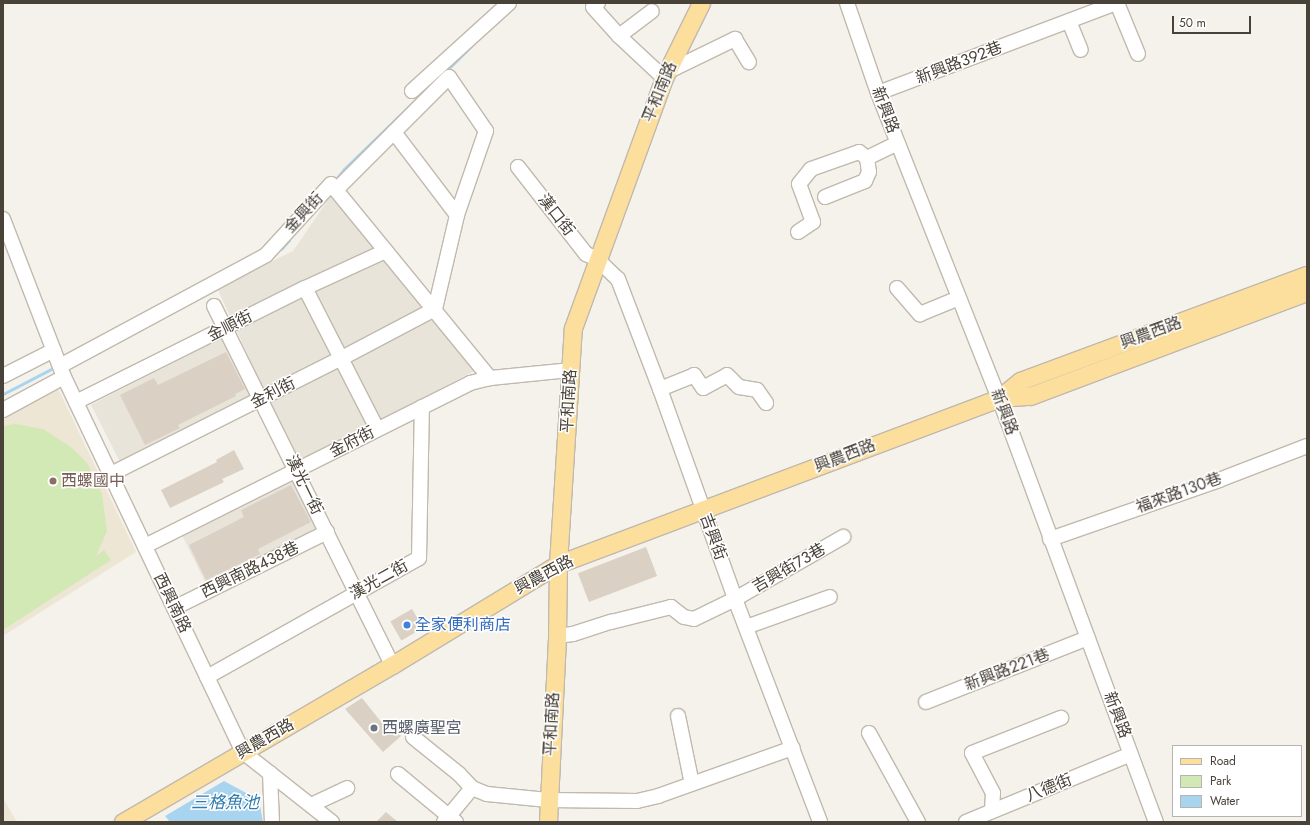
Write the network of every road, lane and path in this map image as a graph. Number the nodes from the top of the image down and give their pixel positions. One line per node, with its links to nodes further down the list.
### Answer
1 (509, 3): 13 (street)
2 (598, 3): 8 (street)
3 (847, 3): 14 (street, 新興路)
4 (1116, 3): 7 (street, 新興路392巷); 10 (street)
5 (696, 5): 12 (main road, 平和南路)
6 (652, 11): 8 (street)
7 (1068, 21): 9 (street); 14 (street, 新興路392巷)
8 (619, 36): 12 (street)
9 (1081, 50)
10 (1138, 54)
11 (749, 62): 12 (street)
12 (665, 75): 25 (main road, 平和南路)
13 (412, 91)
14 (878, 93): 16 (street, 新興路)
15 (394, 132): 19 (street); 21 (street); 21 (street)
16 (898, 143): 17 (street); 30 (street, 新興路)
17 (867, 158): 20 (street); 23 (street)
18 (518, 166): 25 (street, 漢口街)
19 (336, 190): 24 (street, 金興街); 37 (street, 金興街)
20 (825, 197)
21 (457, 215): 32 (street)
22 (3, 219): 34 (street, 西興南路)
23 (798, 232)
24 (386, 251): 27 (street, 金順街); 32 (street, 金興街)
25 (597, 259): 36 (main road, 平和南路); 40 (street, 吉興街)
26 (1307, 275): 41 (main road, 興農西路)
27 (305, 288): 33 (street, 金順街); 35 (street)
28 (897, 288): 30 (street)
29 (1307, 292): 41 (main road, 興農西路)
30 (959, 298): 41 (street, 新興路)
31 (214, 306): 33 (street, 漢光一街)
32 (435, 309): 35 (street, 金利街); 39 (street, 金興街)
33 (226, 328): 42 (street, 漢光一街); 43 (street, 金順街)
34 (54, 350): 37 (street, 西興南路); 38 (street)
35 (340, 359): 42 (street, 金利街); 47 (street)
36 (570, 370): 39 (street, 金府街); 56 (main road, 平和南路)
37 (62, 372): 43 (street, 西興南路); 46 (street)
38 (3, 376)
39 (490, 378): 45 (street, 金府街)
40 (660, 389): 44 (street); 51 (street, 吉興街)
41 (999, 398): 51 (main road, 興農西路); 54 (street, 新興路)
42 (261, 399): 49 (street, 漢光一街); 50 (street, 金利街)
43 (76, 402): 50 (street, 西興南路)
44 (766, 403)
45 (422, 406): 47 (street, 金府街); 57 (street, 漢光二街)
46 (3, 410)
47 (377, 429): 49 (street, 金府街)
48 (1307, 446): 54 (street, 福來路130巷)
49 (296, 470): 52 (street, 漢光一街); 55 (street, 金府街)
50 (109, 475): 55 (street, 西興南路)
51 (703, 509): 56 (main road, 興農西路); 59 (street, 吉興街)
52 (327, 532): 57 (street, 漢光一街); 60 (street, 西興南路438巷)
53 (843, 537): 59 (street, 吉興街73巷)
54 (1050, 539): 63 (street, 新興路)
55 (145, 546): 60 (street, 西興南路)
56 (558, 564): 62 (main road, 平和南路); 64 (main road, 興農西路)
57 (356, 592): 64 (street, 漢光一街); 65 (street, 漢光二街)
58 (830, 597): 61 (street)
59 (735, 599): 61 (street, 吉興街); 62 (street, 吉興街73巷)
60 (174, 608): 65 (street, 西興南路)
61 (746, 627): 71 (street, 吉興街)
62 (557, 636): 79 (main road, 平和南路)
63 (1088, 638): 66 (street, 新興路221巷); 73 (street, 新興路)
64 (392, 665): 72 (main road, 興農西路)
65 (207, 677): 72 (street, 西興南路)
66 (926, 702)
67 (678, 716): 76 (street)
68 (1062, 718): 81 (street)
69 (869, 733): 88 (street)
70 (413, 737): 78 (street)
71 (793, 748): 76 (street); 87 (street, 吉興街)
72 (243, 752): 74 (street, 西興南路); 83 (main road, 興農西路)
73 (1131, 754): 81 (street, 八德街); 90 (street, 新興路)
74 (270, 773): 80 (street, 西興南路); 84 (street)
75 (398, 774): 82 (street)
76 (692, 784): 79 (street)
77 (347, 788): 80 (street)
78 (472, 788): 79 (street); 82 (street)
79 (548, 800): 86 (main road, 平和南路)
80 (311, 805): 85 (street, 西興南路)
81 (992, 812): 89 (street, 八德街)
82 (450, 820)
83 (123, 822)
84 (272, 822)
85 (332, 822)
86 (548, 822)
87 (820, 822)
88 (918, 822)
89 (966, 822)
90 (1156, 822)

